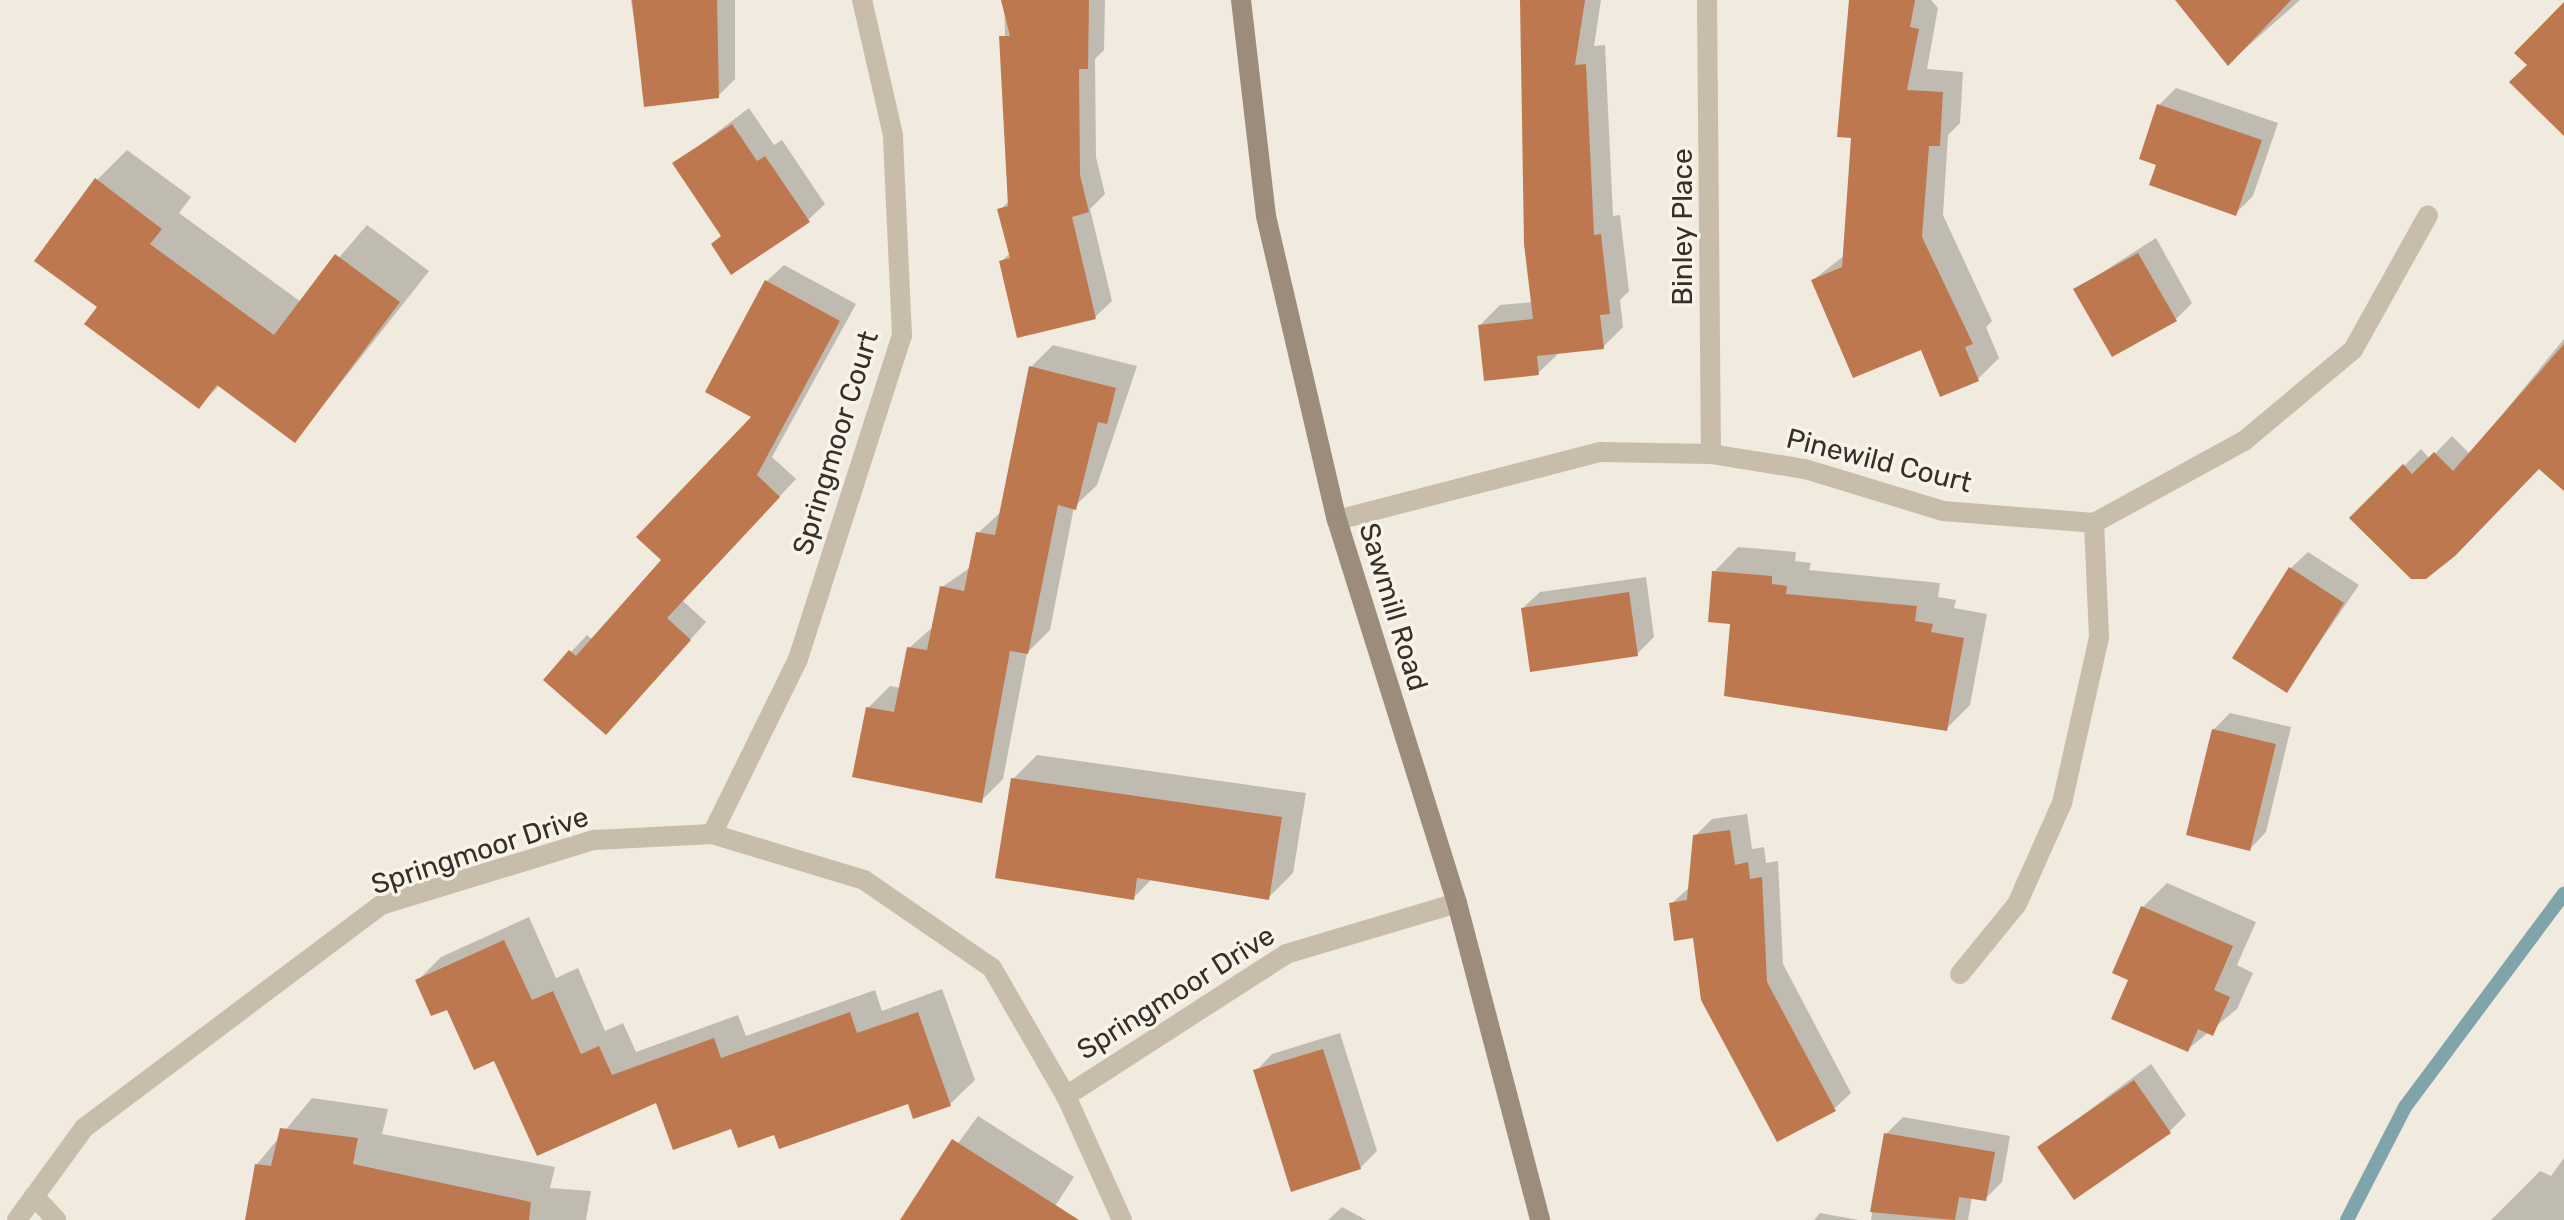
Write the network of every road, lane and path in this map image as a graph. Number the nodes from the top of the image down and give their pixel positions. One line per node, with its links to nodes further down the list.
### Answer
1 (862, 0): 8 (street, Springmoor Court)
2 (1241, 0): 6 (street, Sawmill Road)
3 (1707, 0): 5 (street, Binley Place)
4 (2428, 215): 7 (street)
5 (1711, 454): 6 (street, Pinewild Court); 7 (street, Pinewild Court)
6 (1337, 520): 9 (street, Sawmill Road)
7 (2094, 523): 10 (street)
8 (712, 834): 11 (street, Springmoor Drive); 12 (street, Springmoor Drive)
9 (1457, 903): 11 (street, Springmoor Drive); 16 (street, Sawmill Road)
10 (1960, 974)
11 (1066, 1096): 15 (street, Springmoor Drive)
12 (34, 1196): 13 (street, Springmoor Drive); 14 (street)
13 (17, 1220)
14 (56, 1220)
15 (1122, 1220)
16 (1540, 1220)

